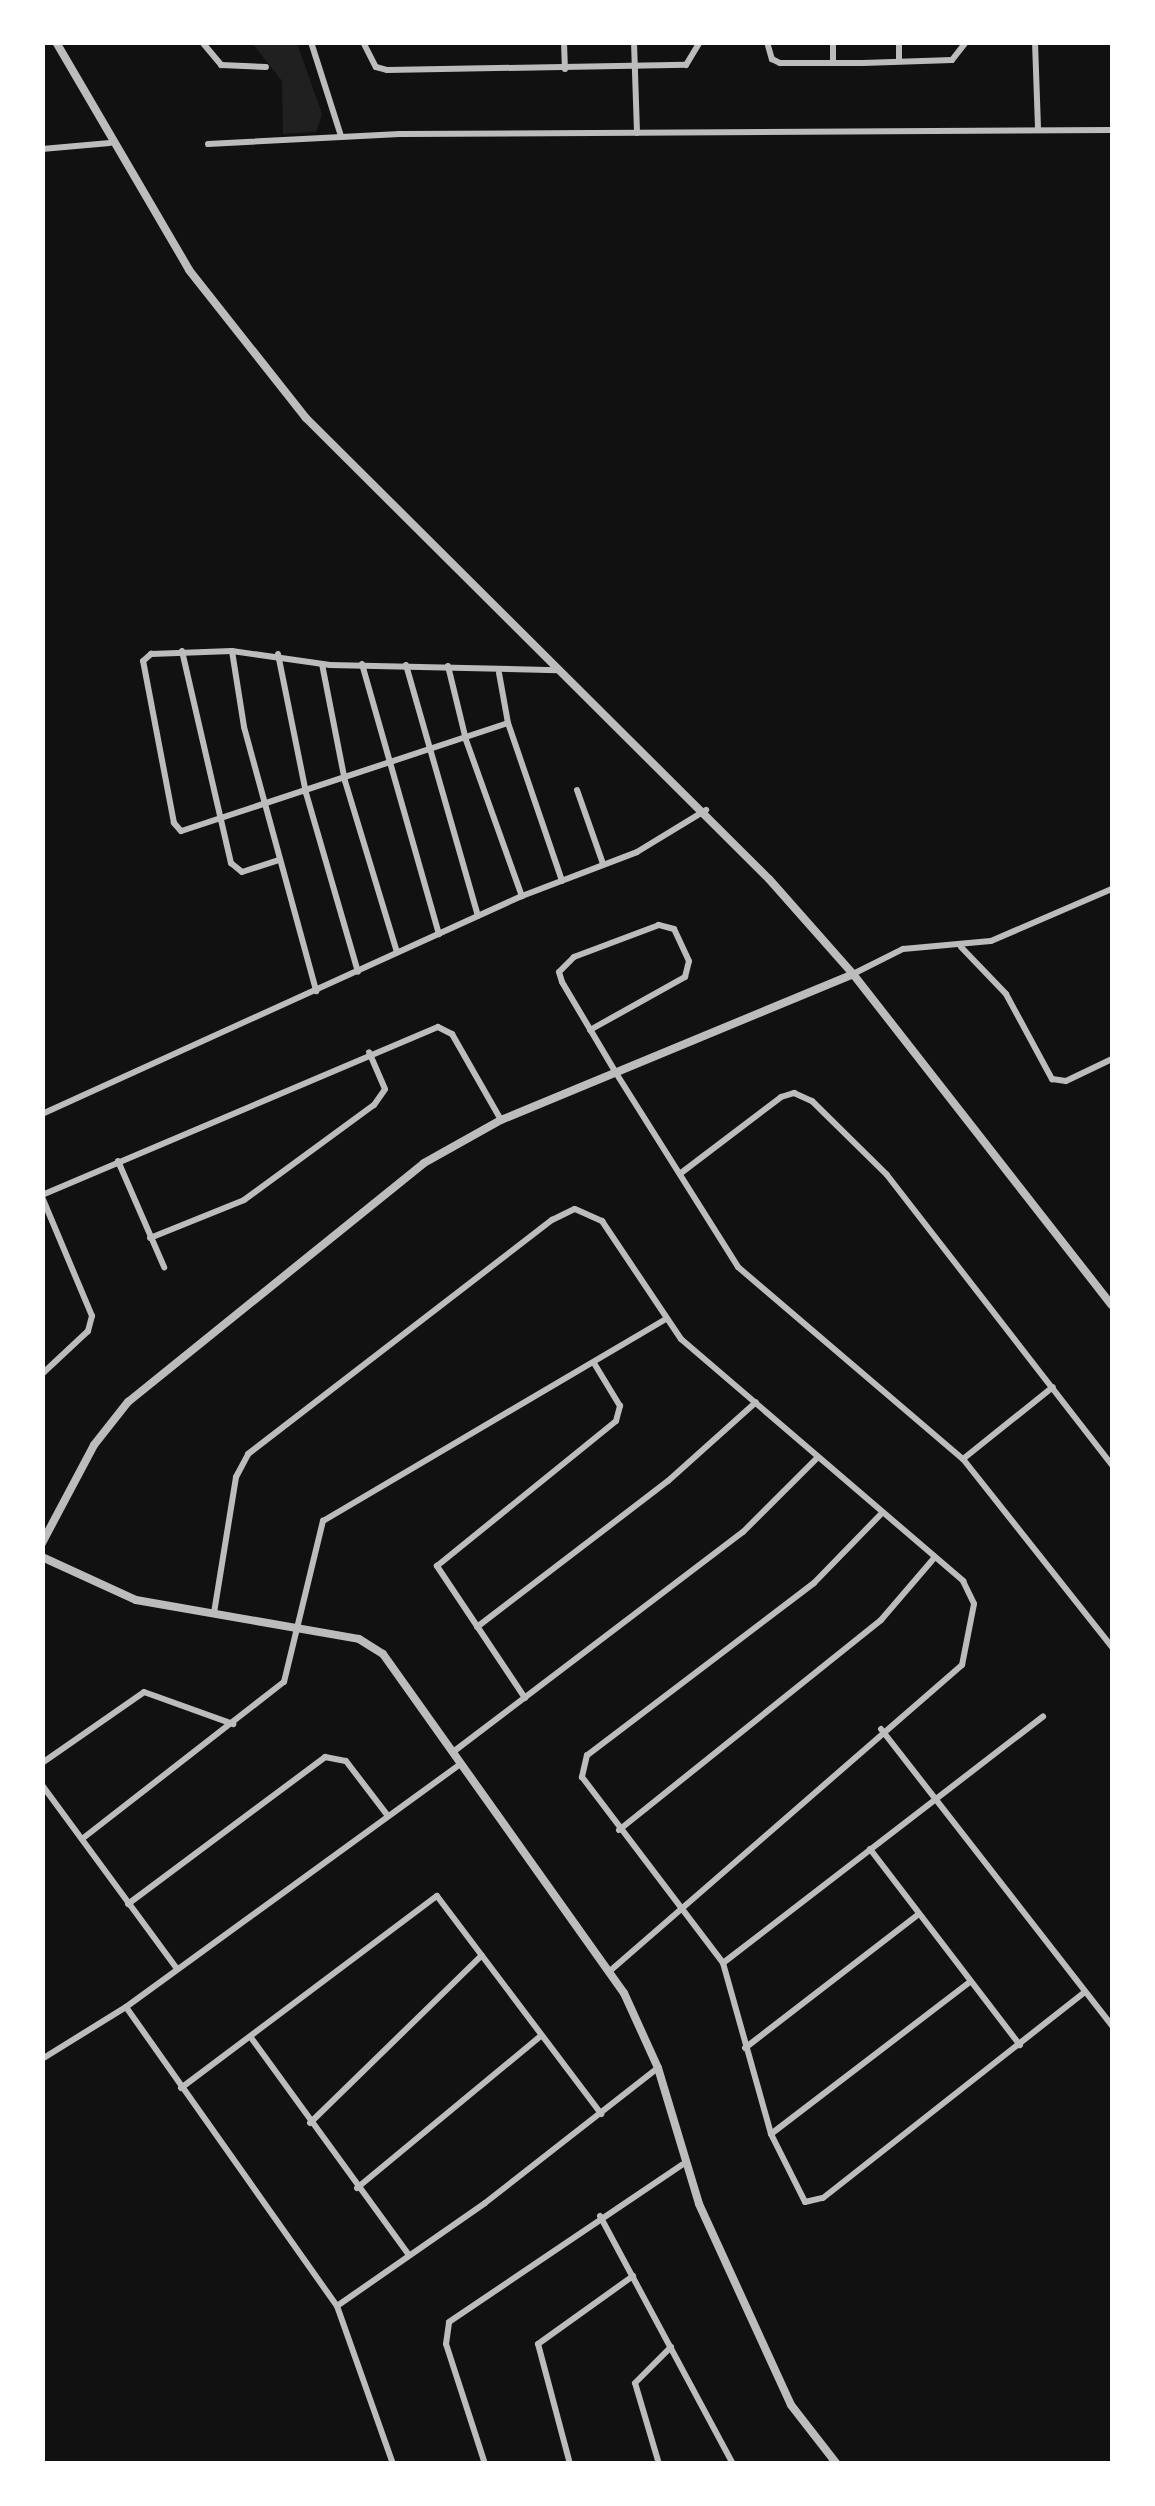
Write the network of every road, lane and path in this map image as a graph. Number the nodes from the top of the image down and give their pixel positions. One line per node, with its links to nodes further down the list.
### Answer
1 (56, 42): 22 (street)
2 (202, 42): 15 (street)
3 (311, 42): 21 (street)
4 (363, 42): 17 (street)
5 (564, 42): 17 (street)
6 (634, 42): 16 (street)
7 (700, 42): 16 (street)
8 (767, 42): 14 (street)
9 (833, 42): 14 (street)
10 (899, 42): 13 (street)
11 (966, 42): 13 (street)
12 (1035, 42): 18 (street)
13 (899, 62): 14 (street)
14 (834, 63)
15 (266, 67)
16 (634, 68): 17 (street); 20 (street)
17 (565, 69)
18 (1038, 130): 19 (street); 20 (street)
19 (1112, 130)
20 (637, 134): 21 (street)
21 (342, 136): 23 (street)
22 (110, 142): 24 (street); 32 (street)
23 (208, 144)
24 (42, 149)
25 (182, 651): 26 (street); 43 (street); 43 (street)
26 (232, 651): 27 (street); 41 (street)
27 (278, 654): 28 (street); 40 (street)
28 (322, 664): 29 (street); 38 (street)
29 (362, 664): 30 (street); 37 (street)
30 (406, 664): 31 (street); 36 (street)
31 (448, 666): 33 (street); 35 (street)
32 (559, 670): 33 (street); 42 (street)
33 (500, 672): 34 (street)
34 (508, 723): 35 (street); 46 (street)
35 (466, 740): 36 (street); 48 (street)
36 (428, 754): 37 (street); 49 (street)
37 (386, 768): 38 (street); 50 (street)
38 (345, 781): 40 (street); 52 (street)
39 (577, 790): 45 (street)
40 (306, 793): 41 (street); 53 (street)
41 (265, 805): 43 (street); 44 (street)
42 (706, 810): 45 (street); 54 (street)
43 (220, 819): 44 (street)
44 (280, 860): 55 (street)
45 (603, 864): 46 (street)
46 (562, 881): 48 (street)
47 (1112, 890): 51 (street)
48 (522, 896): 49 (street)
49 (478, 916): 50 (street)
50 (439, 934): 52 (street)
51 (960, 946): 54 (street); 58 (street)
52 (398, 952): 53 (street)
53 (358, 972): 55 (street)
54 (853, 974): 59 (street); 67 (street)
55 (316, 991): 60 (street)
56 (590, 1030): 56 (street); 59 (street)
57 (369, 1052): 61 (street); 62 (street); 65 (street)
58 (1112, 1059)
59 (616, 1073): 61 (street); 63 (street)
60 (42, 1114)
61 (501, 1120): 77 (street)
62 (118, 1161): 64 (street); 65 (street)
63 (681, 1173): 71 (street); 74 (street)
64 (42, 1196): 70 (street)
65 (150, 1238): 66 (street)
66 (164, 1267)
67 (1112, 1305)
68 (666, 1319): 69 (street); 72 (street); 80 (street)
69 (594, 1363): 81 (street); 82 (street)
70 (42, 1374)
71 (1053, 1387): 74 (street); 75 (street)
72 (756, 1402): 73 (street); 81 (street)
73 (818, 1457): 76 (street); 84 (street)
74 (963, 1459): 83 (street)
75 (1112, 1465)
76 (882, 1512): 79 (street); 94 (street)
77 (42, 1542)
78 (42, 1557): 80 (street)
79 (935, 1557): 87 (street); 94 (street)
80 (214, 1613): 82 (street)
81 (476, 1627): 84 (street)
82 (298, 1628): 86 (street); 88 (street)
83 (1112, 1648)
84 (525, 1698): 88 (street)
85 (1043, 1717): 92 (street)
86 (233, 1724): 89 (street); 95 (street)
87 (881, 1729): 92 (street); 98 (street)
88 (453, 1752): 90 (street)
89 (42, 1762)
90 (460, 1764): 93 (street); 103 (street)
91 (42, 1784): 95 (street)
92 (934, 1796): 96 (street); 105 (street)
93 (388, 1816): 97 (street); 102 (street)
94 (619, 1830): 98 (street)
95 (82, 1839): 97 (street)
96 (870, 1849): 99 (street); 101 (street)
97 (128, 1904): 102 (street)
98 (680, 1908): 101 (street); 103 (street)
99 (918, 1914): 104 (street); 111 (street)
100 (482, 1955): 108 (street); 109 (street); 116 (street)
101 (723, 1963): 111 (street)
102 (177, 1969): 106 (street)
103 (611, 1970): 113 (street)
104 (970, 1982): 110 (street); 117 (street)
105 (1085, 1992): 107 (street); 110 (street)
106 (126, 2007): 112 (street); 114 (street)
107 (1112, 2026)
108 (542, 2036): 115 (street); 119 (street)
109 (252, 2039): 114 (street); 116 (street)
110 (1020, 2044): 117 (street)
111 (745, 2049): 117 (street)
112 (42, 2058)
113 (658, 2068): 115 (street); 118 (street)
114 (181, 2088): 123 (street)
115 (602, 2114): 121 (street)
116 (310, 2123): 119 (street)
117 (771, 2134)
118 (683, 2164): 120 (street); 130 (street)
119 (357, 2188): 121 (street)
120 (600, 2216): 122 (street); 126 (street)
121 (408, 2255): 123 (street)
122 (634, 2276): 124 (street); 127 (street)
123 (337, 2306): 125 (street)
124 (671, 2347): 128 (street); 129 (street)
125 (393, 2464)
126 (485, 2464)
127 (570, 2464)
128 (659, 2464)
129 (733, 2464)
130 (837, 2464)

